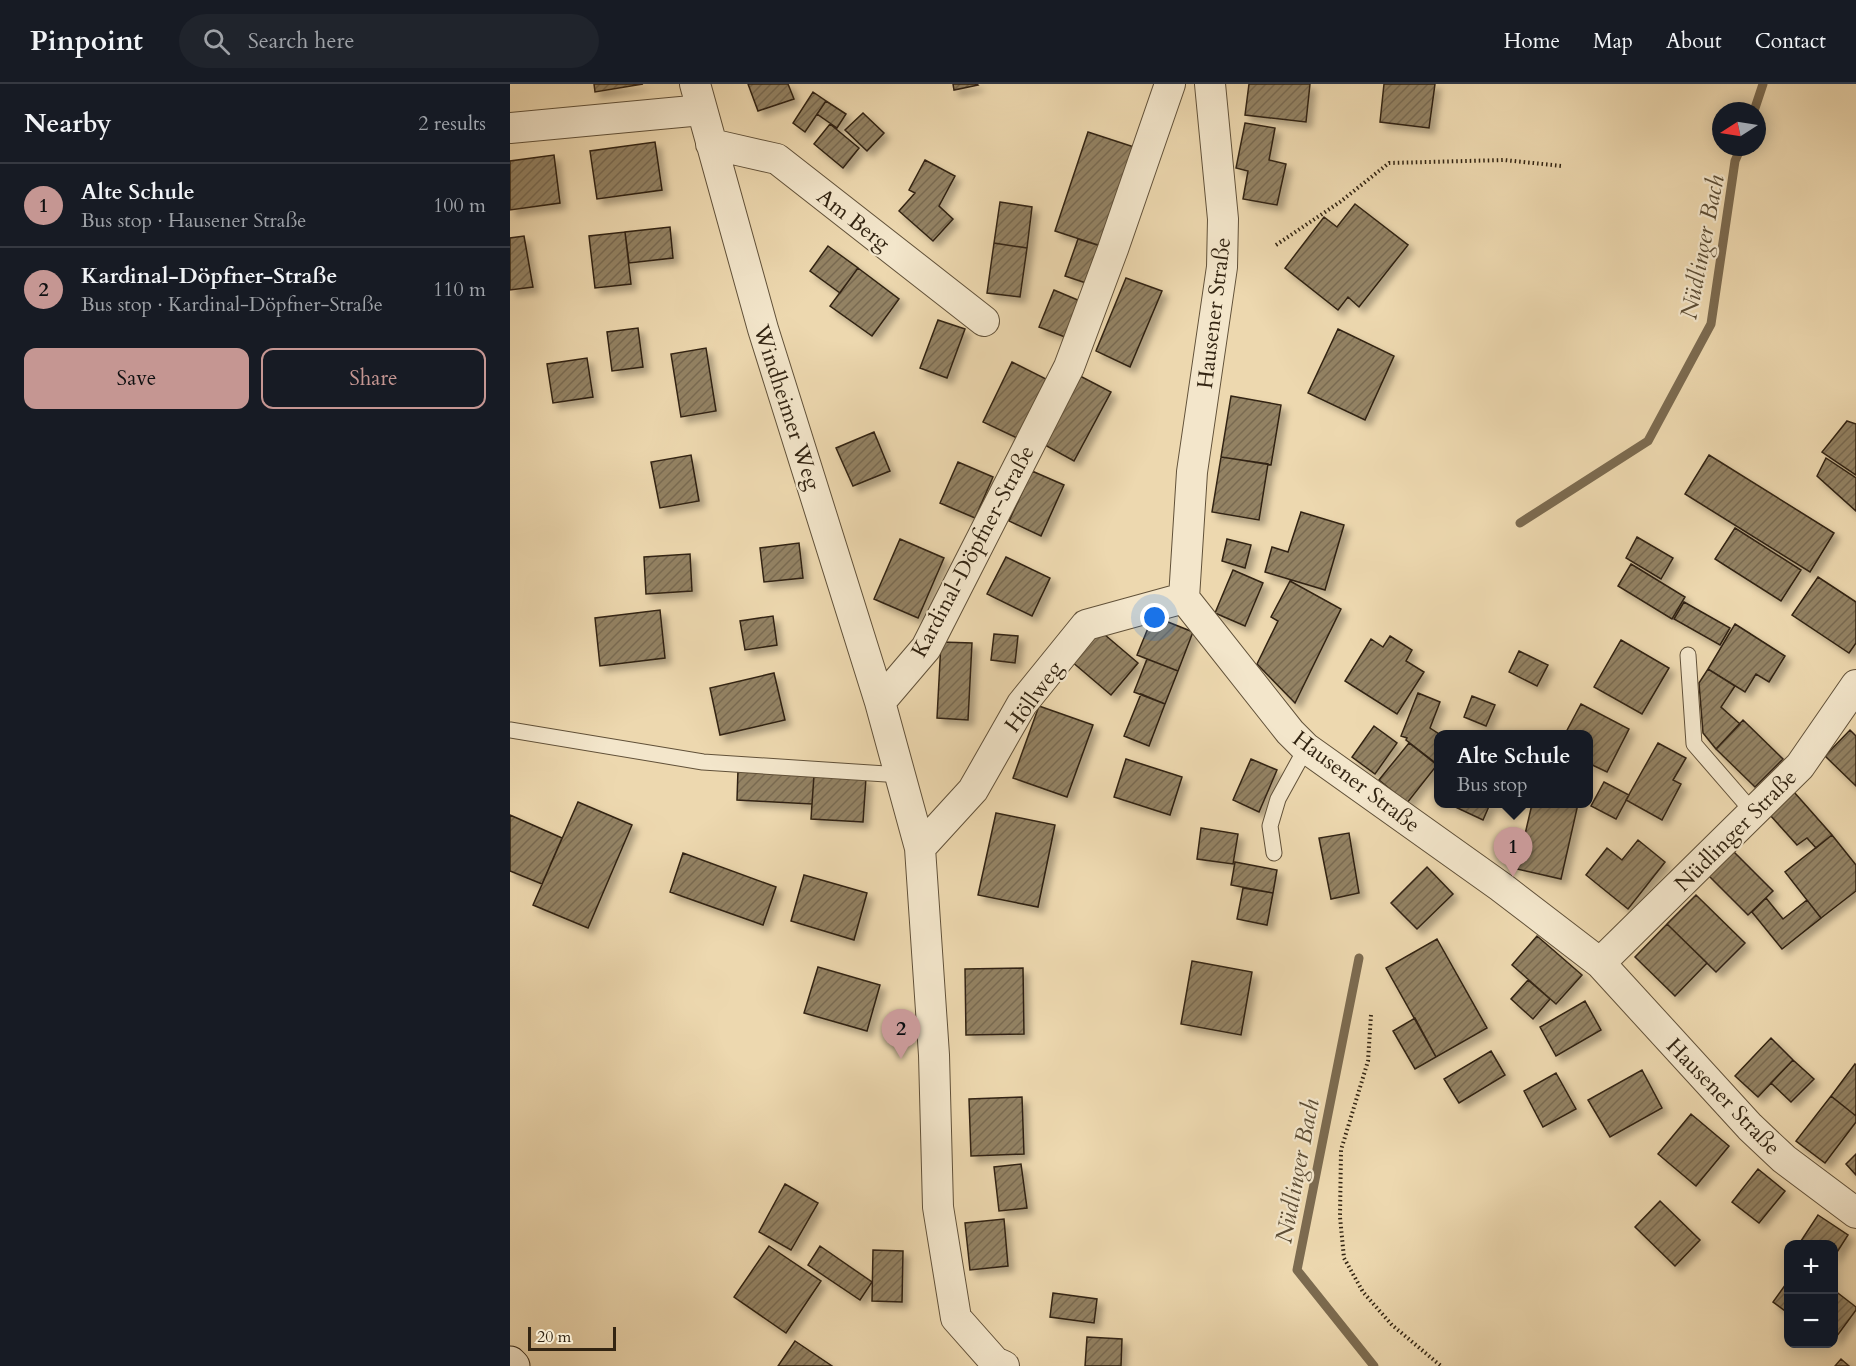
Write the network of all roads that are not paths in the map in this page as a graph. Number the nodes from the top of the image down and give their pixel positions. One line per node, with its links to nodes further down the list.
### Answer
1 (1170, 84): 10 (street, Kardinal-Döpfner-Straße)
2 (1210, 84): 7 (street, Hausener Straße)
3 (698, 97): 4 (street, Windheimer Weg); 5 (street, Windheimer Weg)
4 (510, 128)
5 (711, 144): 6 (street, Am Berg); 10 (street, Windheimer Weg)
6 (984, 321)
7 (1184, 598): 12 (street, Hausener Straße); 15 (street, Höllweg)
8 (1688, 655): 14 (lane)
9 (1856, 685): 14 (street, Nüdlinger Straße)
10 (880, 702): 13 (street)
11 (510, 730): 13 (lane)
12 (1306, 748): 16 (lane); 17 (street, Hausener Straße)
13 (898, 771): 15 (street)
14 (1753, 812): 17 (street, Nüdlinger Straße)
15 (920, 848): 19 (street)
16 (1274, 854)
17 (1600, 963): 18 (street, Hausener Straße)
18 (1856, 1213)
19 (1004, 1366)

